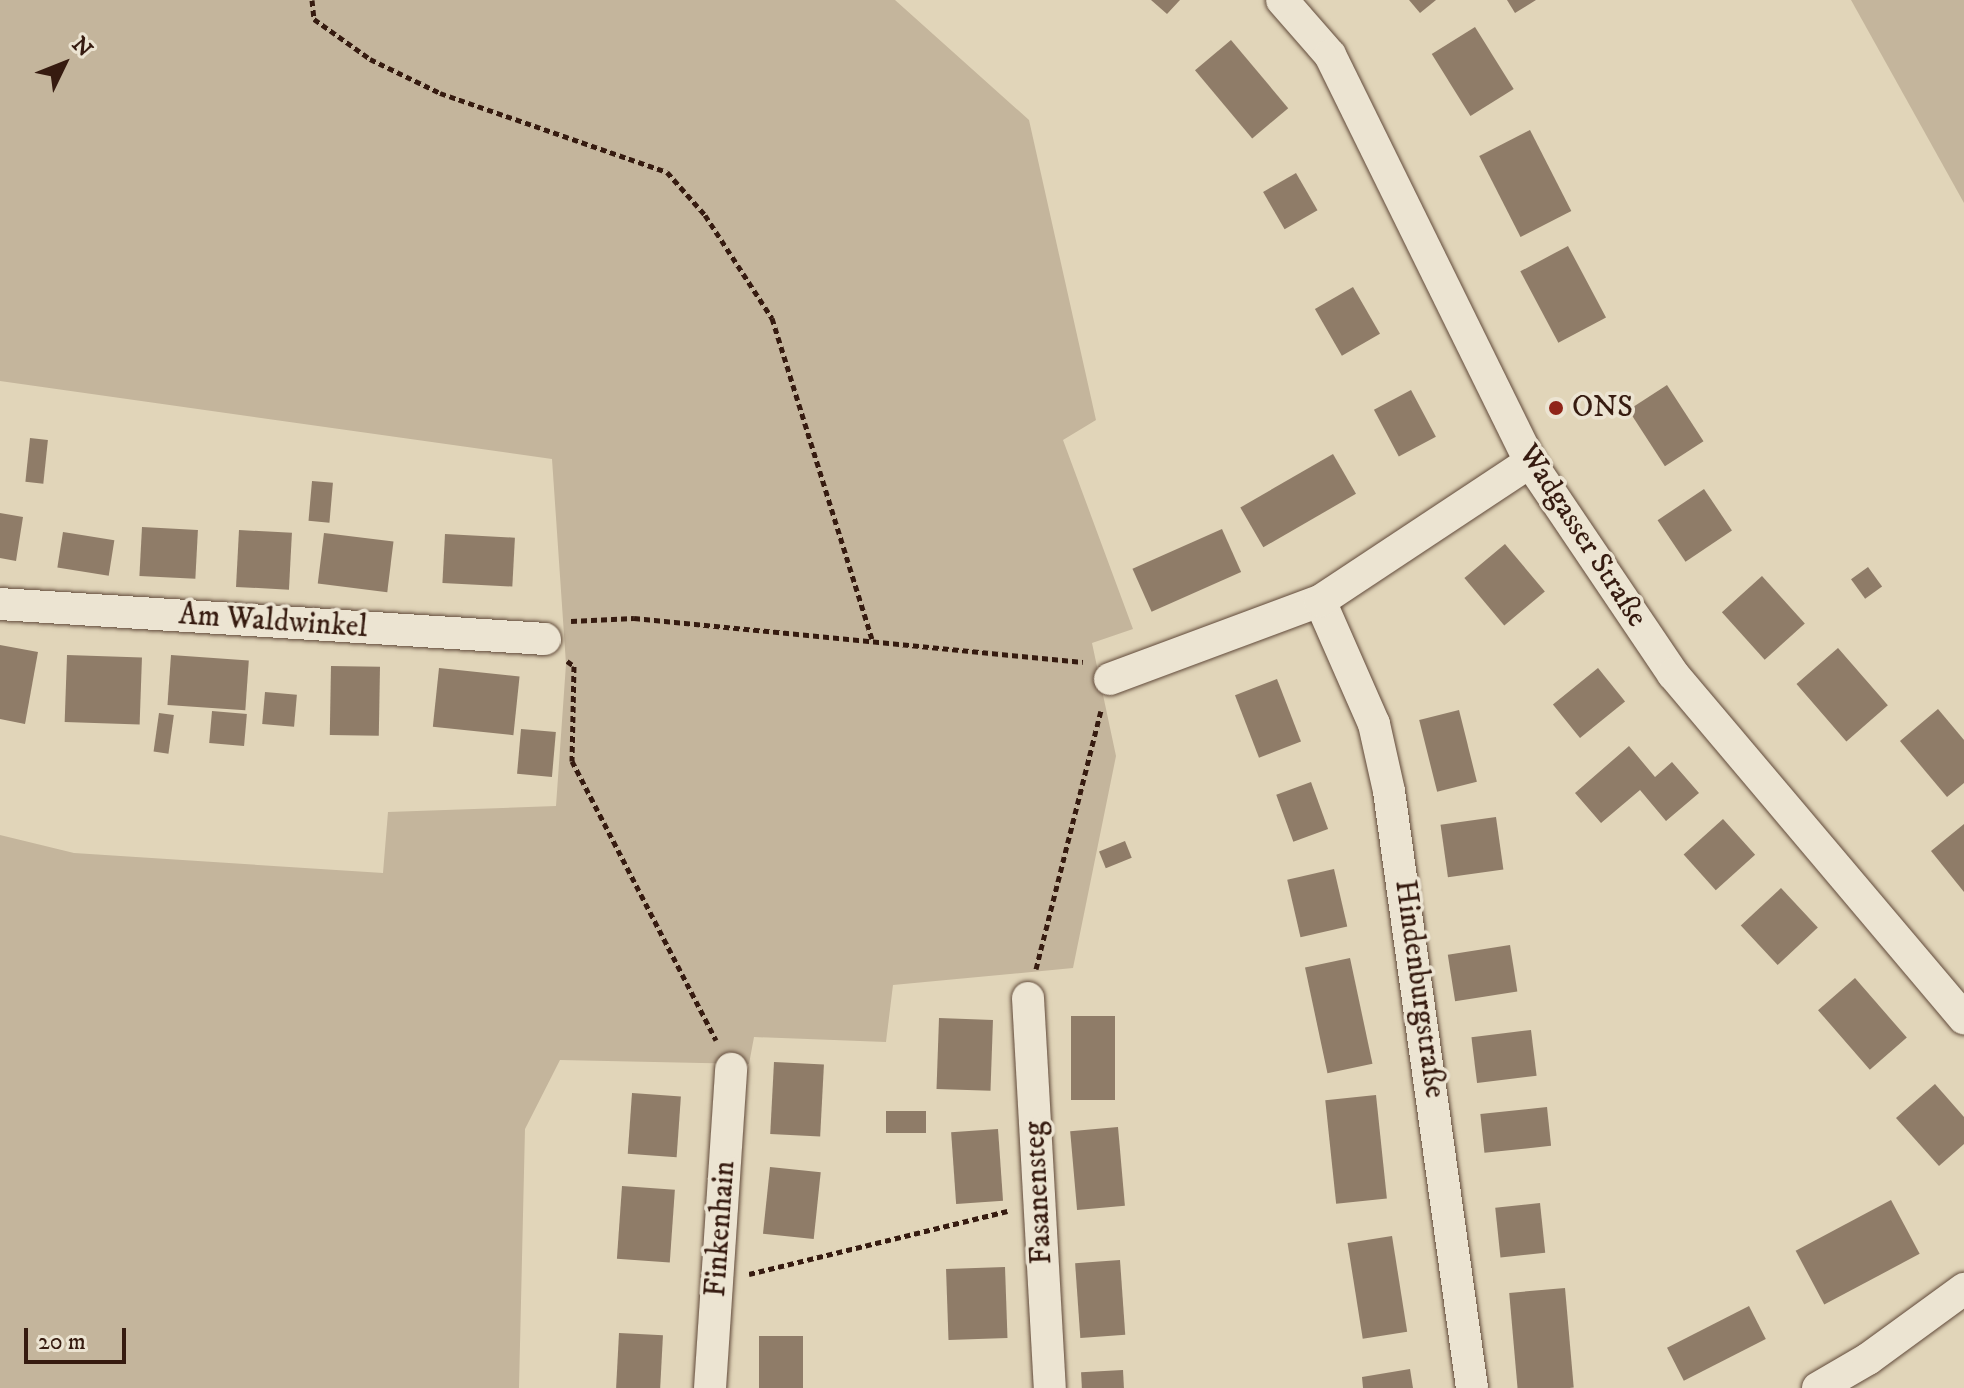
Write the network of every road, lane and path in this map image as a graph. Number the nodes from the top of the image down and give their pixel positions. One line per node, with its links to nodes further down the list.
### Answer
1 (312, 0): 7 (path)
2 (1282, 0): 3 (street, Wadgasser Straße)
3 (1530, 462): 4 (street); 10 (street, Wadgasser Straße)
4 (1320, 601): 8 (street); 17 (street, Hindenburgstraße)
5 (0, 604): 6 (street, Am Waldwinkel)
6 (545, 639): 7 (path); 11 (path)
7 (872, 639): 8 (path)
8 (1110, 679): 9 (path)
9 (1028, 998): 12 (street, Fasanensteg)
10 (1964, 1018)
11 (731, 1069): 13 (street, Finkenhain)
12 (1039, 1203): 13 (path); 16 (street, Fasanensteg)
13 (717, 1282): 15 (street, Finkenhain)
14 (1964, 1289): 18 (street)
15 (710, 1388)
16 (1050, 1388)
17 (1472, 1388)
18 (1818, 1388)

